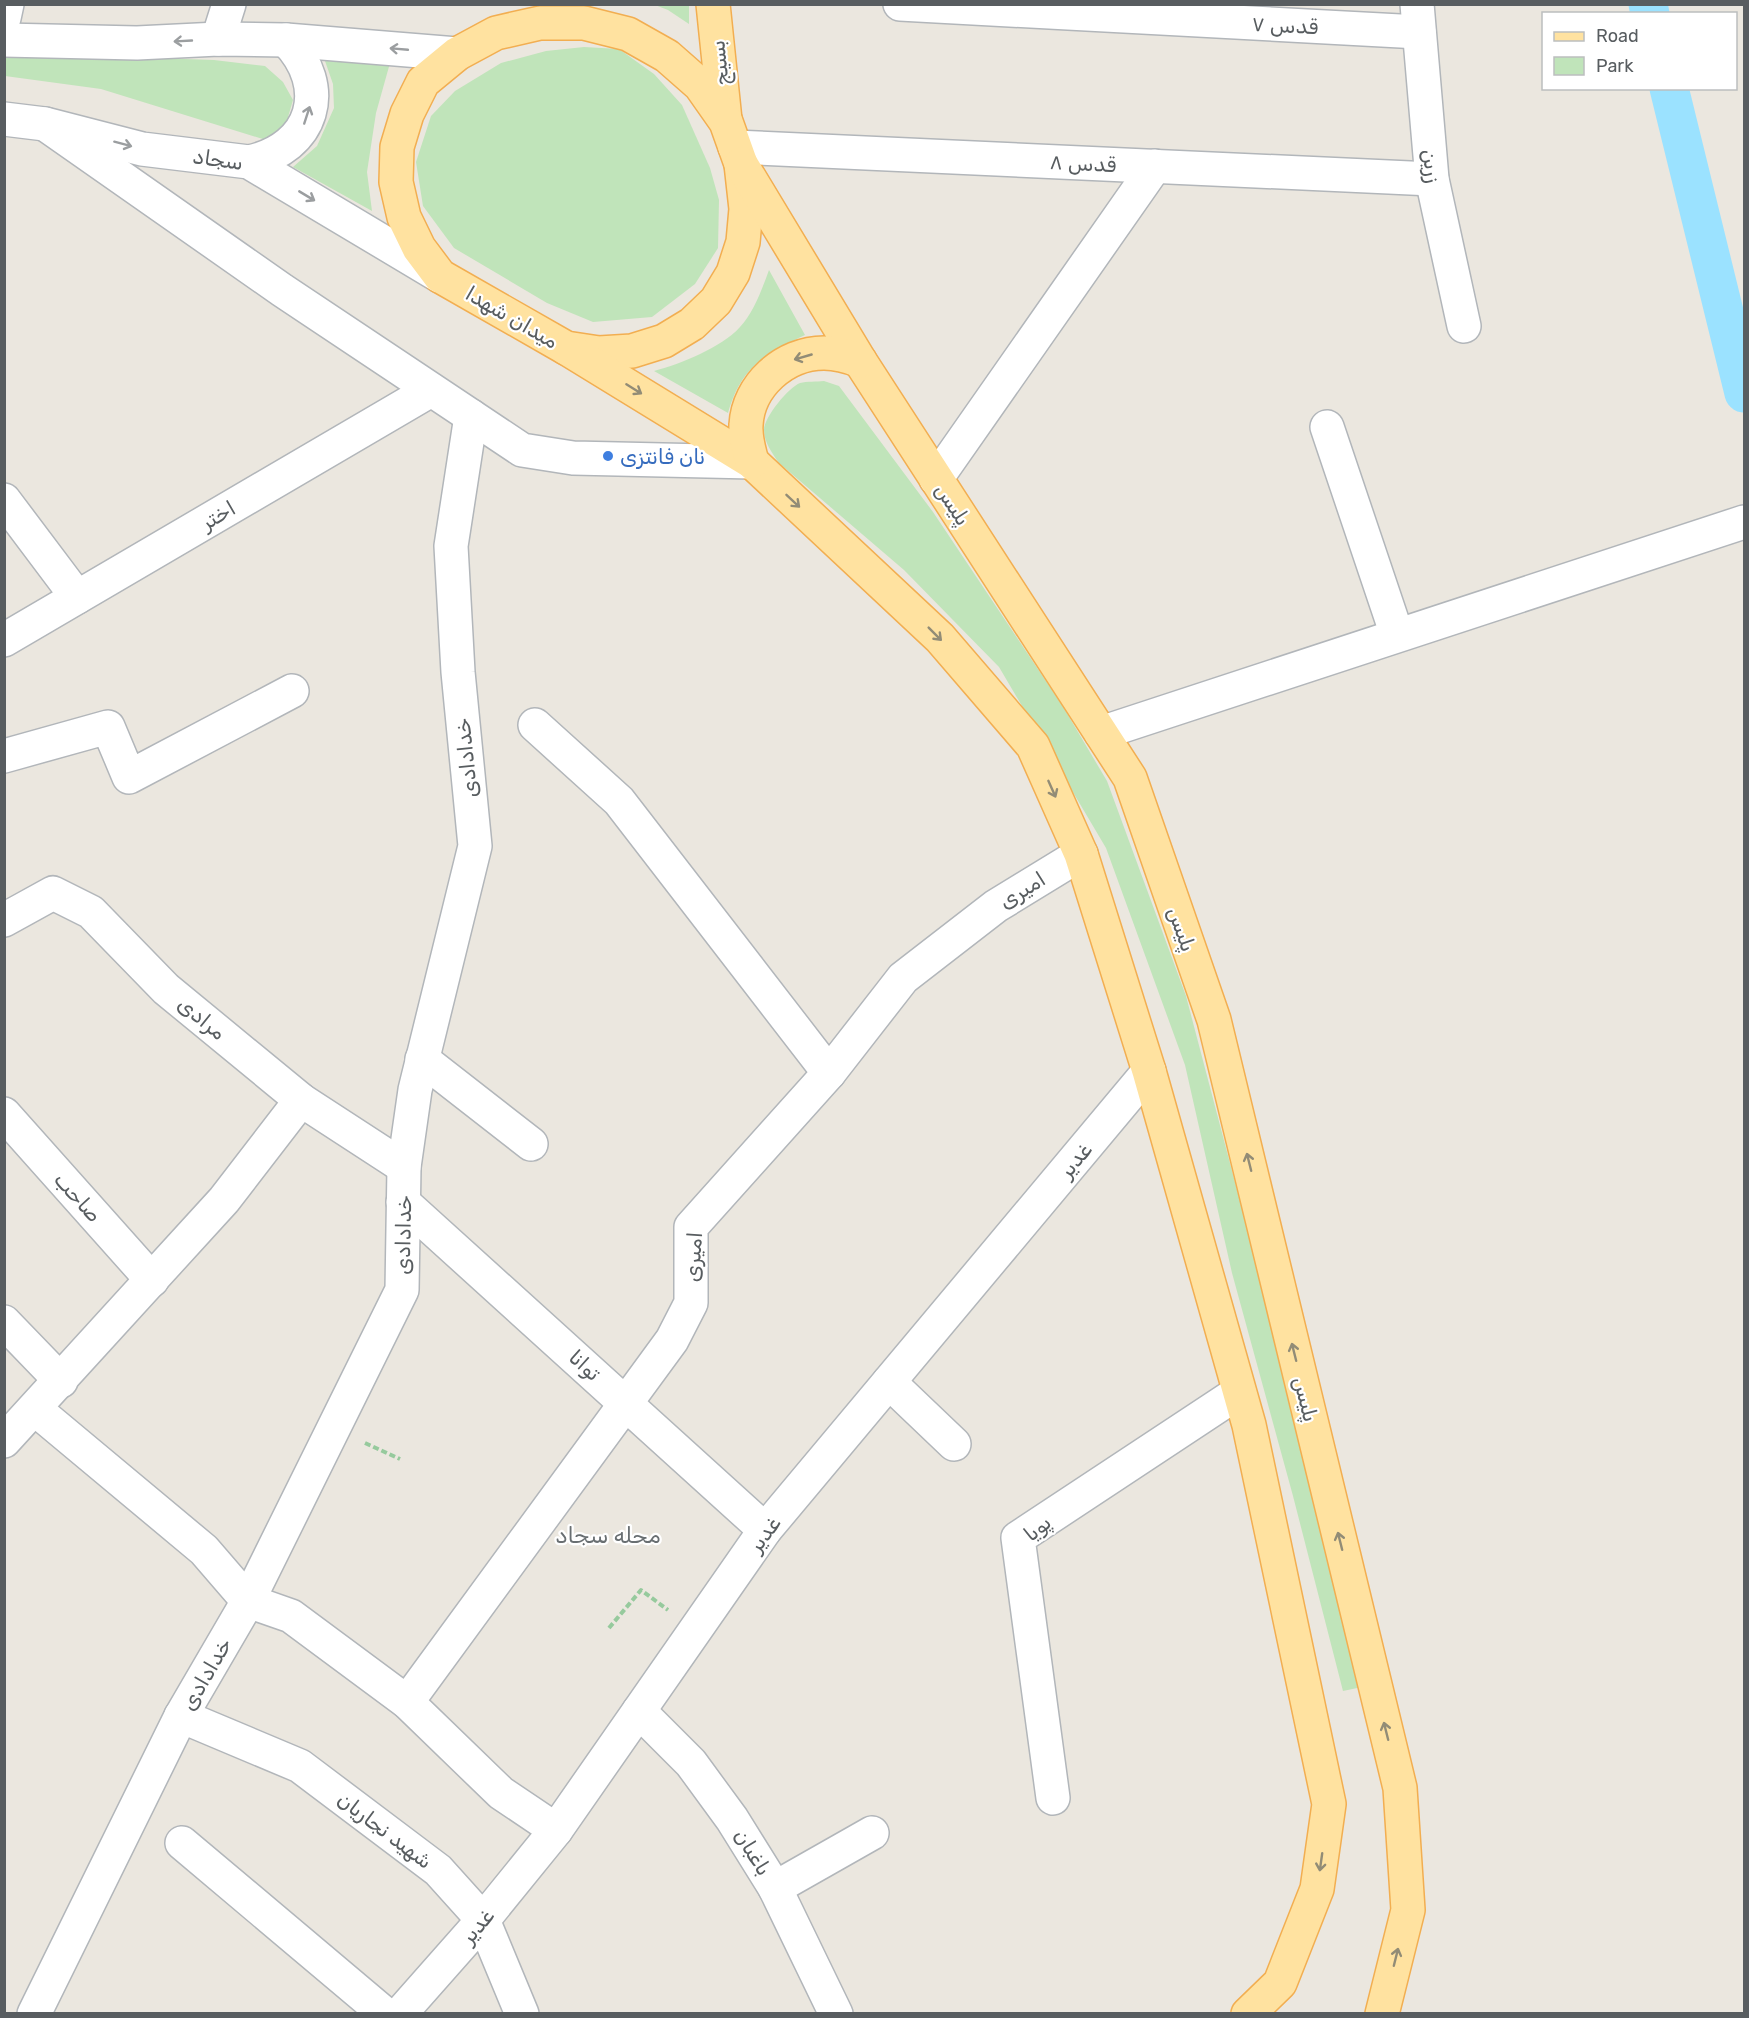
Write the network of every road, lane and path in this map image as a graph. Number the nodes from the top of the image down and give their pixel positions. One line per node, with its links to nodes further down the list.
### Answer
1 (7, 4): 6 (street)
2 (230, 4): 9 (street)
3 (524, 4): 8 (main road)
4 (713, 4): 15 (main road, بسیج)
5 (900, 4): 7 (street, قدس ۷)
6 (4, 18)
7 (1418, 18): 18 (street, زرین)
8 (496, 33): 12 (main road, میدان شهدا); 15 (main road, میدان شهدا)
9 (218, 39): 10 (street, one-way to 10); 11 (street)
10 (4, 40)
11 (286, 40): 12 (street, one-way to 11); 16 (street, one-way to 11)
12 (457, 54): 19 (main road, میدان شهدا)
13 (4, 119): 14 (street, سجاد)
14 (45, 124): 16 (street, سجاد, one-way to 16); 23 (street)
15 (734, 144): 17 (street, قدس ۸); 21 (main road, میدان شهدا); 22 (main road, پلیس)
16 (249, 162): 19 (street, سجاد, one-way to 19)
17 (1155, 166): 18 (street, قدس ۸); 27 (street)
18 (1432, 179): 20 (street, زرین)
19 (440, 276): 21 (main road, میدان شهدا)
20 (1464, 326)
21 (567, 348): 26 (main road, one-way to 26)
22 (860, 361): 26 (main road, one-way to 26); 27 (main road, پلیس)
23 (430, 390): 24 (street); 30 (street, اختر)
24 (471, 416): 26 (street); 39 (street, خدادادی)
25 (1327, 427): 31 (street)
26 (752, 462): 37 (main road, one-way to 37)
27 (936, 479): 35 (main road, پلیس)
28 (4, 500): 30 (street)
29 (1744, 522): 31 (street)
30 (77, 597): 32 (street, اختر)
31 (1397, 635): 35 (street)
32 (4, 640)
33 (291, 692): 36 (street)
34 (536, 724): 41 (street)
35 (1101, 733): 75 (main road, پلیس, one-way to 35)
36 (4, 756)
37 (1081, 854): 40 (main road); 41 (street, امیری)
38 (4, 920): 42 (street, مرادی)
39 (422, 1059): 44 (street); 45 (street, خدادادی)
40 (1149, 1071): 50 (street, غدیر); 51 (main road)
41 (829, 1073): 52 (street, امیری)
42 (301, 1100): 45 (street, مرادی); 47 (street)
43 (4, 1114): 47 (street, صاحب)
44 (531, 1144)
45 (404, 1167): 46 (street, خدادادی)
46 (403, 1202): 52 (street, توانا); 57 (street, خدادادی)
47 (152, 1280): 49 (street)
48 (4, 1322): 49 (street)
49 (61, 1381): 53 (street)
50 (890, 1382): 55 (street); 56 (street, غدیر)
51 (1239, 1392): 63 (street, پویا); 74 (main road, one-way to 74)
52 (626, 1402): 56 (street, توانا); 60 (street, امیری)
53 (35, 1409): 54 (street); 57 (street)
54 (4, 1441)
55 (954, 1444)
56 (765, 1530): 59 (street, غدیر)
57 (248, 1601): 60 (street); 62 (street, خدادادی)
58 (609, 1628): 59 (path)
59 (696, 1629): 61 (street, غدیر)
60 (407, 1702): 64 (street)
61 (639, 1711): 64 (street, غدیر); 67 (street, باغبان)
62 (181, 1716): 68 (street, شهید نجاریان); 69 (street, خدادادی)
63 (1053, 1798)
64 (556, 1830): 68 (street, غدیر)
65 (872, 1833): 67 (street)
66 (182, 1843): 70 (street)
67 (775, 1888): 73 (street, باغبان)
68 (483, 1920): 71 (street, غدیر); 72 (street, شهید نجاریان)
69 (33, 2013)
70 (385, 2013)
71 (400, 2013)
72 (522, 2013)
73 (836, 2013)
74 (1248, 2013)
75 (1382, 2013)

